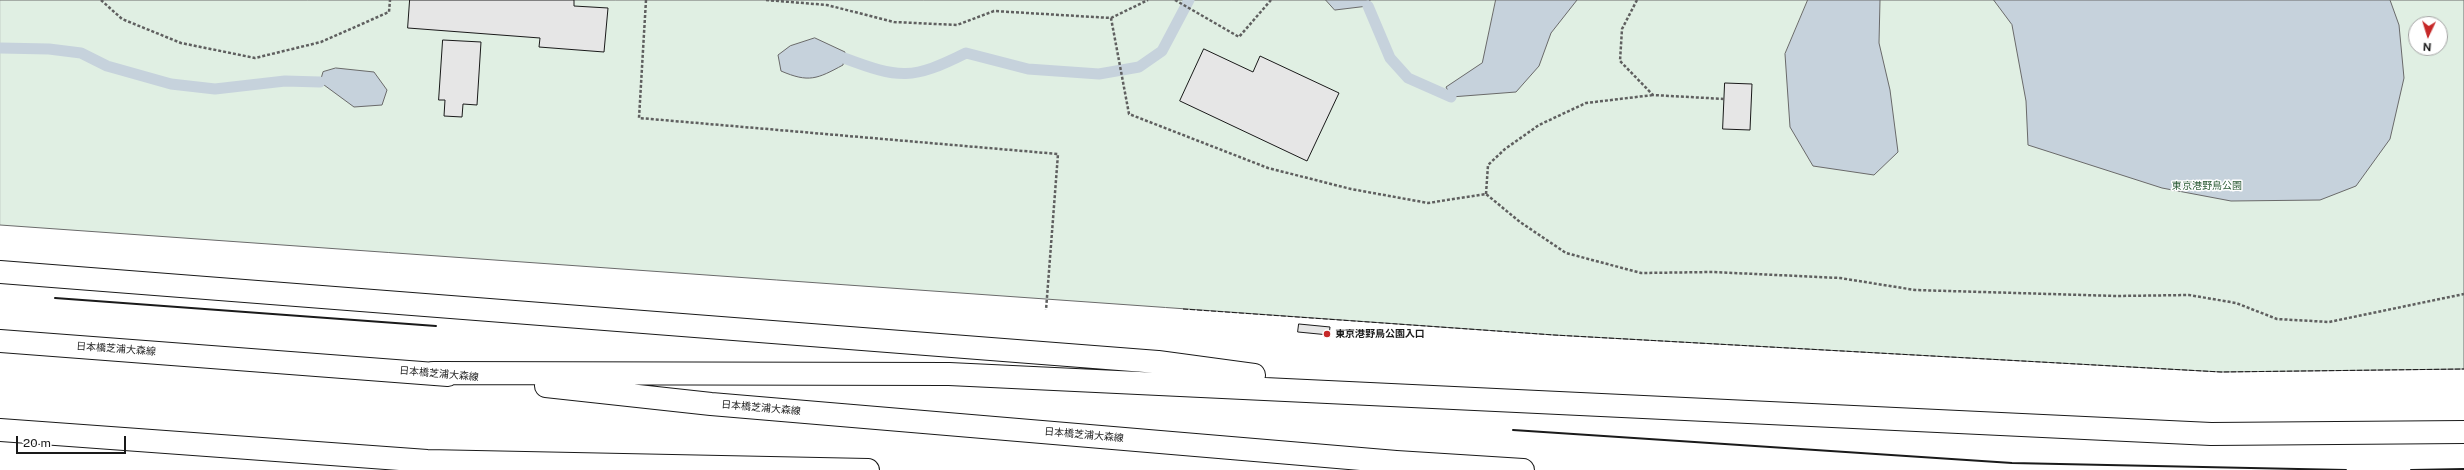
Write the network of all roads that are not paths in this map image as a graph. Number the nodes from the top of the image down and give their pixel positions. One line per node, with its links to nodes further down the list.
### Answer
1 (0, 272): 4 (main road)
2 (0, 340): 3 (main road, 日本橋芝浦大森線)
3 (434, 373): 4 (main road); 10 (main road, 日本橋芝浦大森線)
4 (1388, 394): 6 (main road)
5 (0, 430): 7 (main road)
6 (2464, 432)
7 (427, 461): 8 (main road); 9 (main road)
8 (494, 470)
9 (868, 470)
10 (1523, 470)

